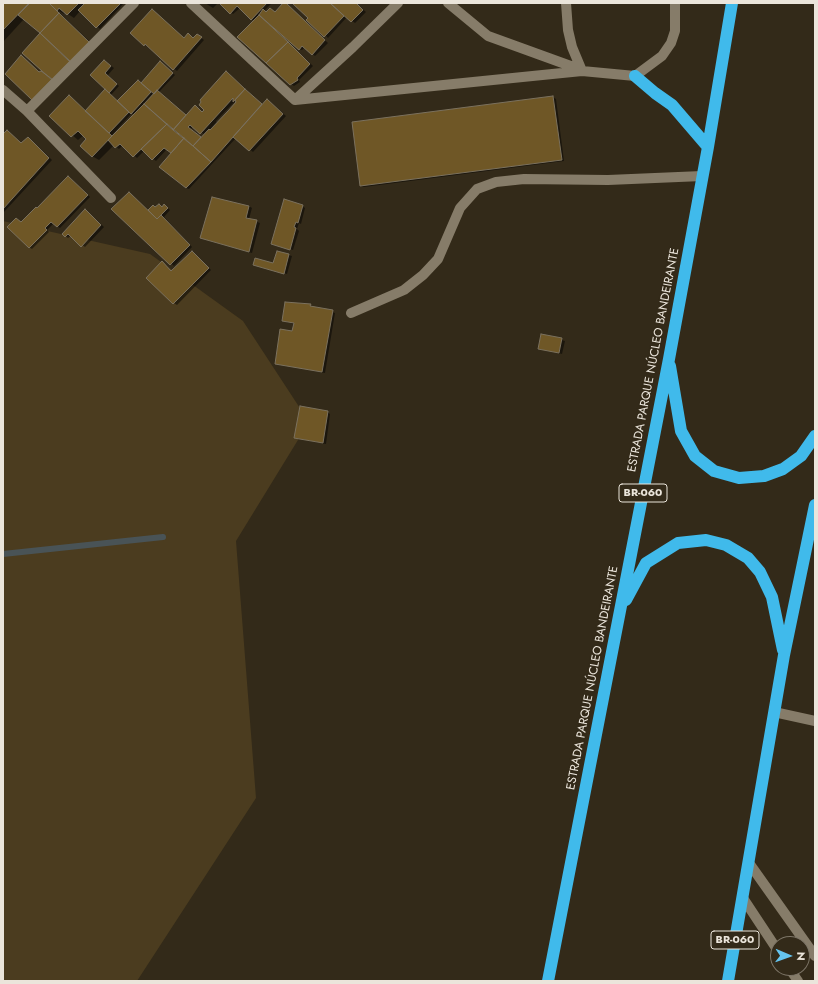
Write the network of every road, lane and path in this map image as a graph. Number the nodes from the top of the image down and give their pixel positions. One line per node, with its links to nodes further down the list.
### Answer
1 (134, 3): 12 (street)
2 (191, 3): 11 (street)
3 (398, 3): 11 (street)
4 (448, 3): 8 (street)
5 (566, 3): 8 (street)
6 (675, 3): 9 (street)
7 (732, 3): 13 (highway, ESTRADA PARQUE NÚCLEO BANDEIRANTE / BR-060)
8 (582, 71): 9 (street); 11 (street)
9 (635, 76): 13 (highway)
10 (3, 90): 12 (street)
11 (295, 100)
12 (27, 111): 15 (street)
13 (708, 147): 14 (highway, ESTRADA PARQUE NÚCLEO BANDEIRANTE / BR-060)
14 (702, 176): 16 (street); 17 (highway, ESTRADA PARQUE NÚCLEO BANDEIRANTE / BR-060)
15 (111, 198)
16 (351, 313)
17 (669, 359): 18 (highway); 20 (highway, ESTRADA PARQUE NÚCLEO BANDEIRANTE / BR-060)
18 (815, 436)
19 (815, 505): 21 (highway, BR-060)
20 (620, 609): 21 (highway); 28 (highway, ESTRADA PARQUE NÚCLEO BANDEIRANTE / BR-060)
21 (784, 655): 22 (highway, BR-060)
22 (774, 712): 23 (street); 24 (highway, BR-060)
23 (815, 721)
24 (749, 863): 25 (highway, BR-060); 27 (street)
25 (743, 898): 26 (street); 29 (highway, BR-060)
26 (770, 939)
27 (815, 956)
28 (548, 981)
29 (728, 981)

